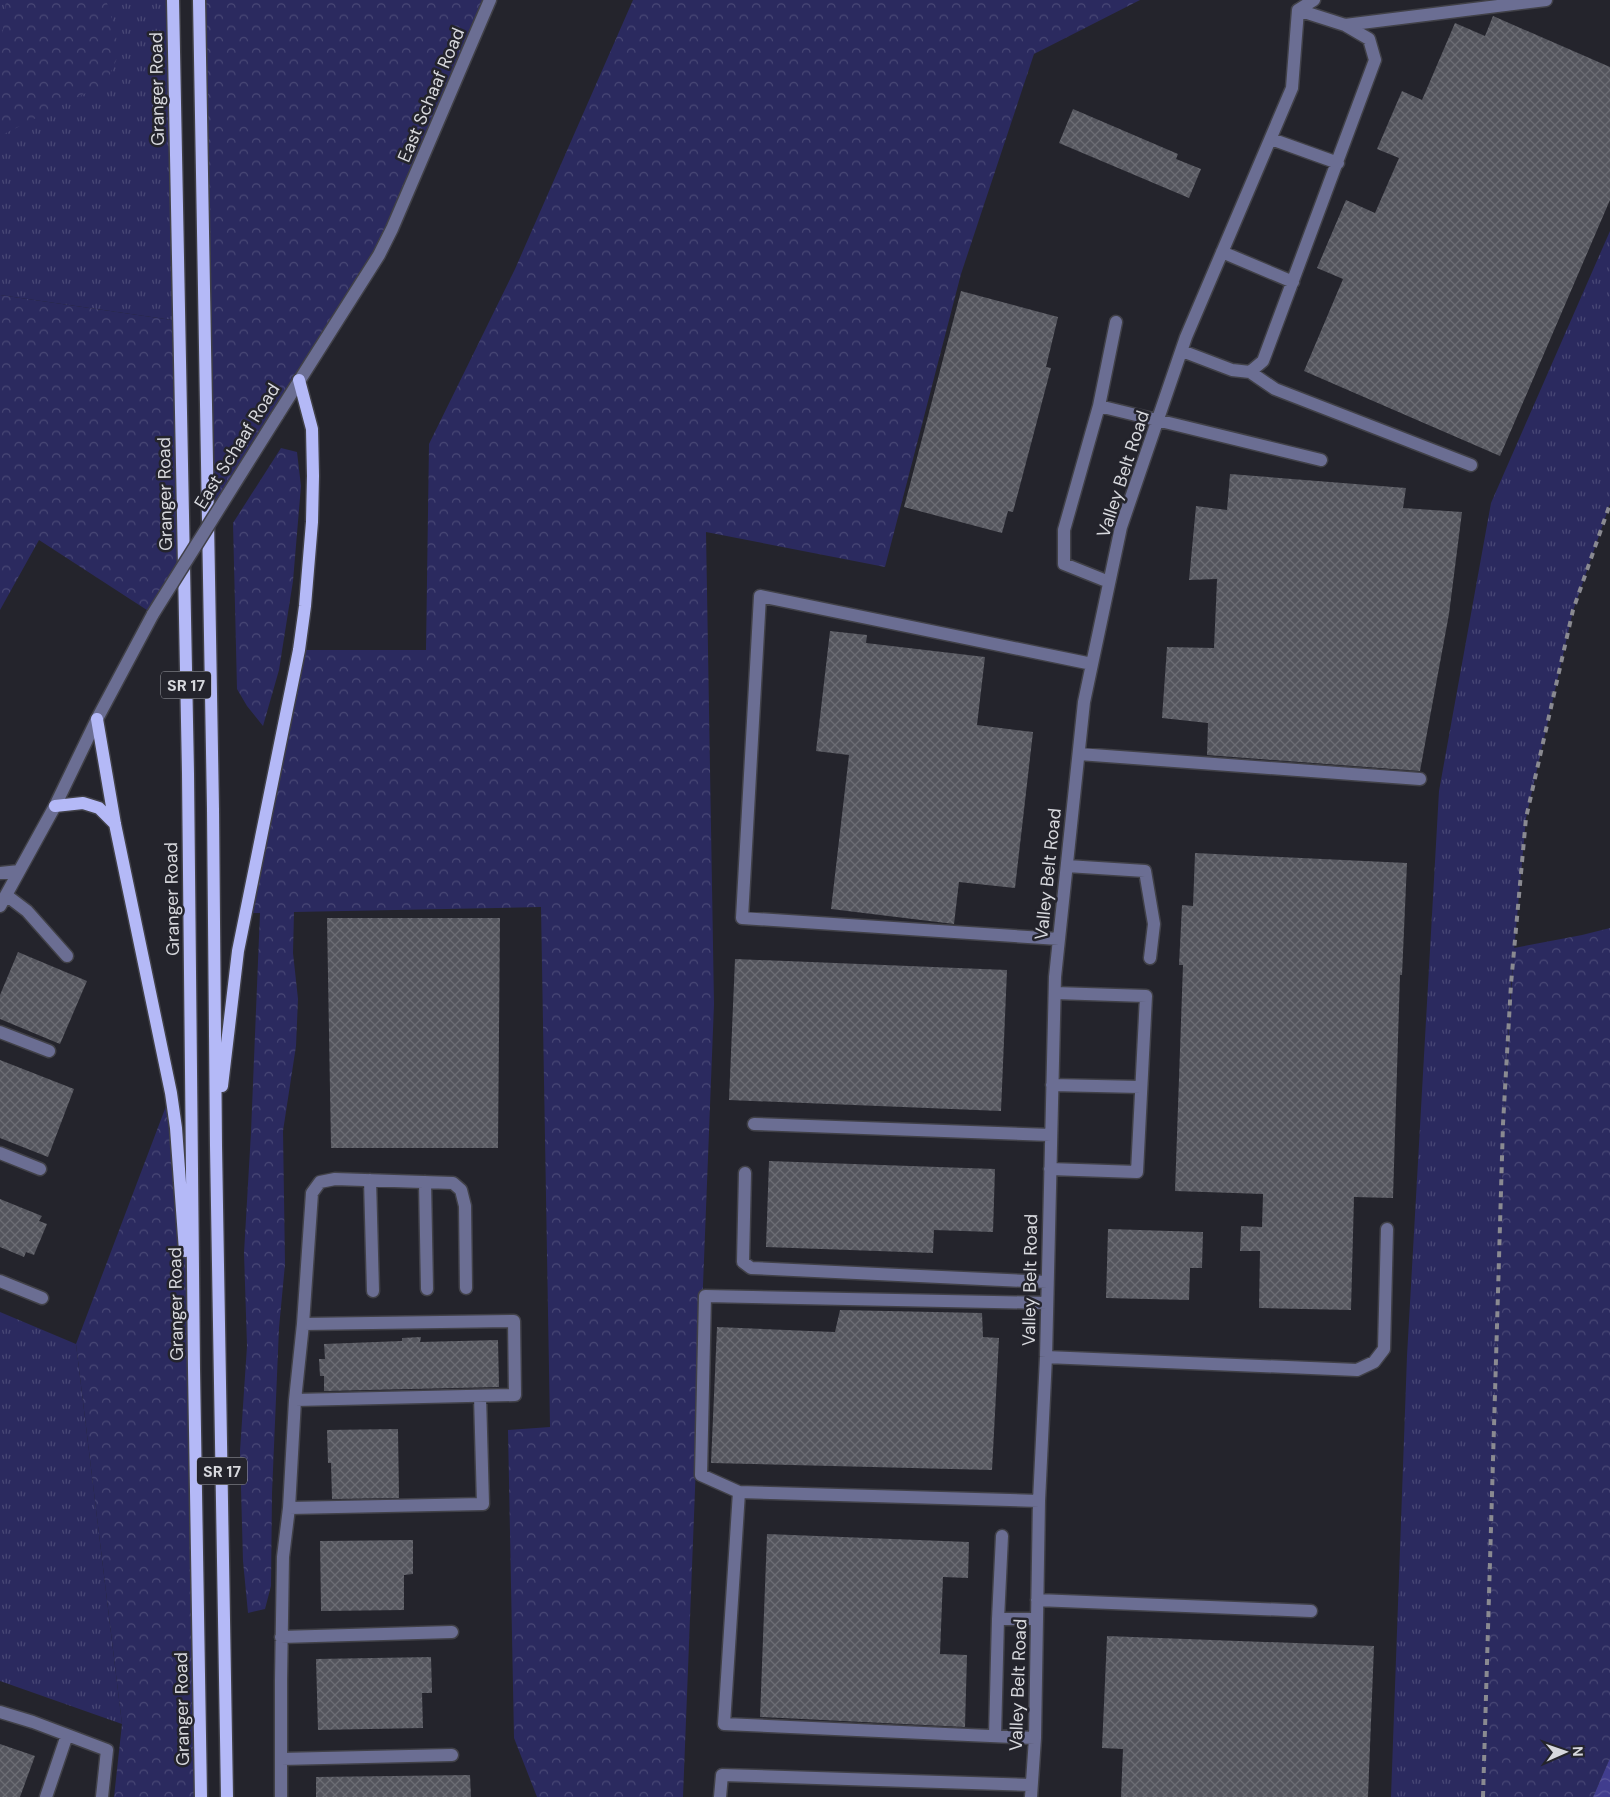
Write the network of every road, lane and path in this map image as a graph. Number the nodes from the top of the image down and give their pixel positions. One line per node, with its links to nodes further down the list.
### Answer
1 (173, 0): 58 (main road, Granger Road / SR 17)
2 (199, 0): 41 (main road, SR 17)
3 (490, 0): 15 (street, East Schaaf Road)
4 (1314, 0): 6 (street)
5 (1546, 0): 7 (street)
6 (1298, 10): 7 (street); 8 (street, Valley Belt Road)
7 (1345, 25): 9 (street)
8 (1271, 139): 9 (street); 10 (street, Valley Belt Road)
9 (1338, 163): 11 (street)
10 (1222, 252): 11 (street); 13 (street, Valley Belt Road)
11 (1293, 282): 14 (street)
12 (1116, 322): 16 (street)
13 (1182, 351): 14 (street); 17 (street, Valley Belt Road)
14 (1250, 372): 19 (street)
15 (299, 380): 22 (street, East Schaaf Road, bridge); 41 (main road)
16 (1098, 406): 17 (street); 20 (street)
17 (1158, 420): 18 (street); 20 (street, Valley Belt Road)
18 (1321, 460)
19 (1471, 465)
20 (1110, 582): 21 (street, Valley Belt Road)
21 (1092, 664): 23 (street, Valley Belt Road); 31 (street)
22 (97, 719): 25 (street, East Schaaf Road); 26 (main road)
23 (1079, 754): 24 (street); 27 (street, Valley Belt Road)
24 (1420, 779)
25 (55, 806): 26 (main road); 28 (street, East Schaaf Road)
26 (114, 824): 58 (main road)
27 (1067, 866): 31 (street, Valley Belt Road); 33 (street)
28 (19, 870): 29 (street); 30 (street, East Schaaf Road)
29 (0, 873)
30 (3, 900): 32 (street)
31 (1059, 939): 34 (street, Valley Belt Road)
32 (67, 956)
33 (1150, 958)
34 (1055, 993): 37 (street, Valley Belt Road); 38 (street)
35 (0, 1032): 36 (street)
36 (49, 1051)
37 (1052, 1085): 38 (street); 40 (street, Valley Belt Road)
38 (1141, 1087): 44 (street)
39 (754, 1124): 40 (street)
40 (1051, 1135): 44 (street, Valley Belt Road)
41 (216, 1146): 82 (main road, SR 17)
42 (0, 1153): 43 (street)
43 (40, 1169)
44 (1050, 1169): 50 (street, Valley Belt Road)
45 (745, 1173): 50 (street)
46 (370, 1180): 47 (street); 53 (street); 56 (street)
47 (425, 1182): 51 (street); 52 (street)
48 (1387, 1229): 57 (street)
49 (0, 1281): 54 (street)
50 (1047, 1282): 55 (street, Valley Belt Road)
51 (466, 1288)
52 (427, 1289)
53 (373, 1291)
54 (42, 1298)
55 (1047, 1303): 57 (street, Valley Belt Road); 61 (street)
56 (304, 1324): 59 (street); 60 (street)
57 (1046, 1357): 62 (street, Valley Belt Road)
58 (194, 1369): 81 (main road, Granger Road / SR 17)
59 (480, 1396): 60 (street); 63 (street)
60 (295, 1400): 63 (street)
61 (739, 1492): 62 (street); 73 (street)
62 (1039, 1501): 65 (street, Valley Belt Road)
63 (289, 1508): 70 (street)
64 (1002, 1536): 67 (street)
65 (1037, 1600): 66 (street); 68 (street, Valley Belt Road)
66 (1311, 1611)
67 (998, 1619): 68 (street); 73 (street)
68 (1037, 1619): 74 (street, Valley Belt Road)
69 (452, 1632): 70 (street)
70 (281, 1637): 76 (street)
71 (0, 1712): 72 (street)
72 (66, 1735): 79 (street); 80 (street)
73 (995, 1736): 74 (street)
74 (1035, 1738): 78 (street, Valley Belt Road)
75 (452, 1755): 76 (street)
76 (281, 1759): 83 (street)
77 (990, 1791): 78 (street); 84 (street)
78 (1031, 1791)
79 (46, 1797)
80 (102, 1797)
81 (201, 1797)
82 (227, 1797)
83 (282, 1797)
84 (720, 1797)

